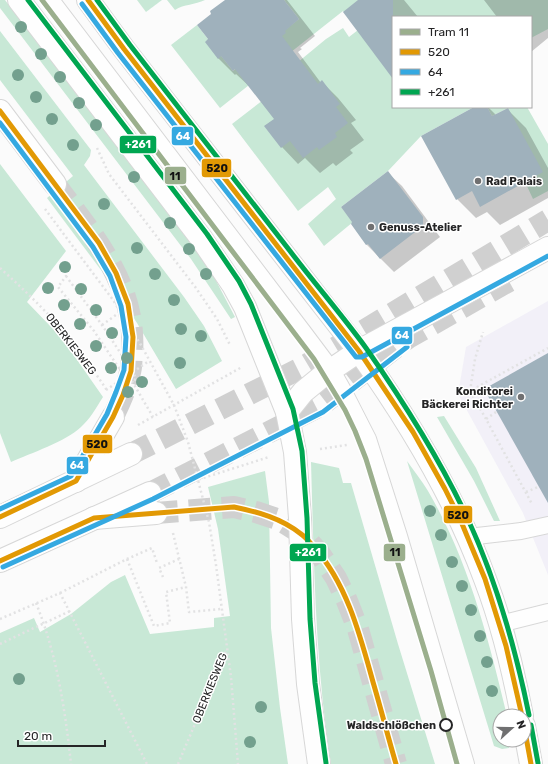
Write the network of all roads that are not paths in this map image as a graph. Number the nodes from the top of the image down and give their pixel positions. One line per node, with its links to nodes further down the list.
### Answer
1 (19, 0): 10 (main road)
2 (51, 0): 8 (lane)
3 (88, 0): 7 (main road)
4 (0, 111): 5 (main road)
5 (55, 184)
6 (548, 248): 7 (main road)
7 (359, 351): 8 (main road); 16 (main road)
8 (331, 369): 10 (main road); 23 (lane)
9 (112, 407): 12 (main road)
10 (287, 412): 22 (main road)
11 (131, 454): 12 (main road)
12 (76, 481): 14 (main road)
13 (153, 503): 17 (main road)
14 (0, 517)
15 (548, 525): 16 (lane)
16 (468, 537): 19 (main road)
17 (0, 561)
18 (548, 612): 19 (lane)
19 (500, 624): 20 (main road)
20 (520, 708)
21 (528, 748): 24 (main road)
22 (319, 764)
23 (466, 764)
24 (531, 764)

